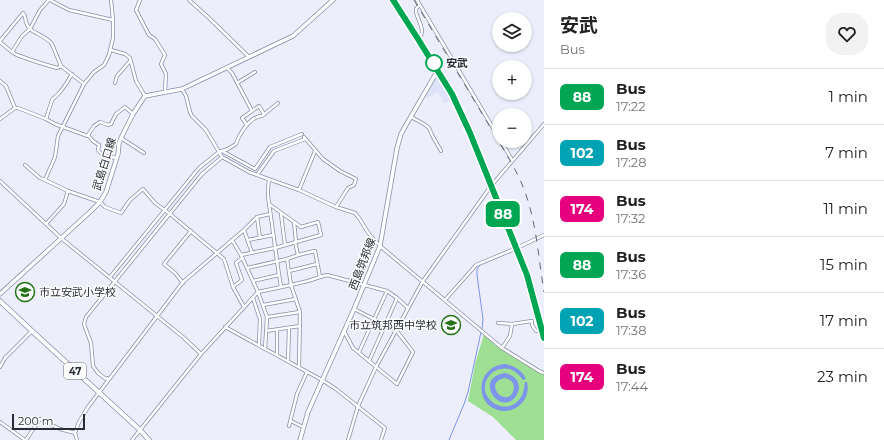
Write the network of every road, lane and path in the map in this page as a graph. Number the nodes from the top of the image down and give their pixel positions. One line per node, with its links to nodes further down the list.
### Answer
1 (50, 0): 9 (street); 10 (street)
2 (111, 0): 9 (street)
3 (140, 0): 27 (street)
4 (189, 0): 15 (street)
5 (333, 0): 15 (main road)
6 (393, 0): 11 (main road)
7 (417, 0): 8 (street)
8 (419, 5): 11 (street); 41 (street)
9 (113, 20): 13 (street)
10 (30, 29): 12 (street); 14 (street); 17 (street)
11 (418, 39): 19 (main road)
12 (0, 41): 14 (street)
13 (111, 50): 16 (street); 25 (street)
14 (12, 52): 17 (street)
15 (250, 57): 18 (main road)
16 (131, 61): 23 (street); 28 (street)
17 (61, 66): 21 (street)
18 (227, 68): 24 (street); 26 (main road)
19 (438, 70): 34 (main road, 西島筑邦線); 58 (main road)
20 (255, 72): 24 (street)
21 (72, 74): 25 (street); 37 (street)
22 (0, 81): 30 (street)
23 (115, 83)
24 (237, 83): 31 (street)
25 (84, 84): 40 (street)
26 (182, 90): 27 (main road); 48 (street)
27 (165, 93): 28 (main road)
28 (145, 96): 32 (main road, 武島白口線)
29 (278, 103): 33 (street)
30 (15, 108): 36 (street); 37 (street)
31 (252, 111): 33 (street); 35 (street); 39 (street)
32 (133, 114): 42 (street); 44 (main road, 武島白口線)
33 (264, 114): 35 (street)
34 (410, 117): 47 (street); 81 (main road, 西島筑邦線)
35 (255, 118): 39 (street)
36 (0, 119)
37 (46, 119): 40 (street)
38 (544, 124): 52 (street)
39 (247, 125): 48 (street)
40 (62, 126): 42 (street); 55 (street)
41 (492, 126)
42 (88, 134): 51 (street)
43 (304, 136): 46 (street); 48 (street); 54 (street)
44 (121, 138): 49 (street); 51 (main road, 武島白口線)
45 (505, 148): 52 (street)
46 (315, 151): 59 (street); 63 (street)
47 (441, 151)
48 (220, 152): 50 (street); 64 (street)
49 (144, 153)
50 (222, 157): 54 (street); 66 (street)
51 (117, 158): 61 (main road, 武島白口線)
52 (512, 160): 58 (street)
53 (25, 165): 55 (street)
54 (258, 175): 56 (street)
55 (44, 180): 60 (street)
56 (270, 180): 59 (street); 62 (street)
57 (0, 181): 70 (street)
58 (491, 186): 83 (main road); 98 (street)
59 (299, 190): 63 (street)
60 (68, 191): 61 (street); 70 (street)
61 (100, 202): 64 (street); 75 (main road, 武島白口線)
62 (269, 204): 65 (street); 67 (street)
63 (336, 206): 81 (street)
64 (165, 210): 66 (street); 95 (street)
65 (281, 213): 69 (street); 80 (street)
66 (170, 214): 72 (street); 96 (street)
67 (270, 214): 68 (street); 73 (street)
68 (257, 217): 71 (street); 76 (street)
69 (294, 222): 79 (street); 79 (street)
70 (46, 224): 75 (street)
71 (244, 230): 77 (street); 78 (street)
72 (191, 231): 84 (street); 99 (street)
73 (273, 235): 76 (street); 82 (street)
74 (544, 235): 83 (street)
75 (61, 238): 95 (street); 106 (main road, 武島白口線)
76 (260, 238): 78 (street)
77 (232, 240): 84 (street); 87 (street)
78 (248, 240): 85 (street)
79 (296, 242): 80 (street); 86 (street)
80 (285, 245): 82 (street)
81 (380, 246): 98 (street); 101 (main road, 西島筑邦線)
82 (275, 248): 85 (street); 89 (street)
83 (516, 248): 110 (street); 129 (main road)
84 (218, 253): 99 (street); 102 (street)
85 (252, 253): 87 (street)
86 (298, 256): 88 (street); 90 (street)
87 (242, 257): 91 (street); 102 (street)
88 (287, 259): 89 (street); 92 (street)
89 (277, 261): 91 (street); 93 (street)
90 (318, 264): 92 (street); 94 (street)
91 (247, 268): 97 (street)
92 (289, 271): 100 (street)
93 (279, 275): 97 (street); 103 (street)
94 (320, 276): 100 (street); 101 (street)
95 (110, 277): 96 (street)
96 (114, 281): 117 (street); 147 (street)
97 (253, 281): 105 (street)
98 (423, 281): 110 (street); 114 (street)
99 (183, 283): 117 (street)
100 (291, 285): 103 (street); 109 (street)
101 (364, 285): 104 (street); 115 (main road, 西島筑邦線)
102 (233, 287): 113 (street)
103 (281, 287): 105 (street)
104 (387, 291): 108 (street); 119 (street)
105 (258, 292): 107 (street); 112 (street)
106 (0, 294)
107 (253, 298): 113 (street); 120 (street)
108 (397, 298): 114 (street); 123 (street)
109 (296, 299): 112 (street); 116 (street)
110 (445, 300): 135 (street)
111 (0, 301): 132 (main road, 47)
112 (263, 305): 118 (street)
113 (244, 307): 125 (street)
114 (408, 308): 128 (street)
115 (354, 309): 119 (street); 131 (main road, 西島筑邦線)
116 (300, 312): 118 (street); 124 (street)
117 (157, 316): 138 (street); 147 (street)
118 (267, 319): 120 (street); 130 (street)
119 (374, 320): 123 (street); 137 (street)
120 (260, 321): 134 (street)
121 (498, 323): 122 (street)
122 (512, 324): 129 (street); 135 (street)
123 (385, 325): 128 (street); 141 (street)
124 (300, 326): 126 (street); 143 (street)
125 (225, 327): 134 (street); 138 (street)
126 (289, 328): 127 (street); 140 (street)
127 (277, 330): 130 (street); 139 (street)
128 (396, 330): 144 (street); 144 (street)
129 (542, 330): 133 (main road)
130 (266, 331): 136 (street)
131 (344, 331): 137 (street); 148 (main road, 西島筑邦線)
132 (32, 332): 142 (street); 149 (main road, 47)
133 (544, 338)
134 (259, 345): 136 (street)
135 (502, 348): 146 (street)
136 (265, 349): 139 (street)
137 (359, 352): 141 (street)
138 (201, 354): 155 (street)
139 (277, 355): 140 (street)
140 (288, 361): 143 (street)
141 (369, 361): 144 (street)
142 (0, 367)
143 (300, 367): 145 (street)
144 (376, 367): 150 (street)
145 (307, 372): 148 (street); 151 (street)
146 (544, 373)
147 (108, 379): 149 (street)
148 (322, 380): 150 (street); 154 (main road, 西島筑邦線)
149 (98, 392): 155 (main road, 47); 156 (street)
150 (358, 406): 162 (street); 163 (street)
151 (291, 421): 153 (street); 154 (street)
152 (1, 424): 157 (street)
153 (289, 426)
154 (303, 427): 161 (main road, 西島筑邦線)
155 (140, 430): 159 (street); 160 (main road, 47)
156 (75, 433): 157 (street); 158 (street)
157 (26, 440)
158 (77, 440)
159 (132, 440)
160 (149, 440)
161 (300, 440)
162 (348, 440)
163 (381, 440)

